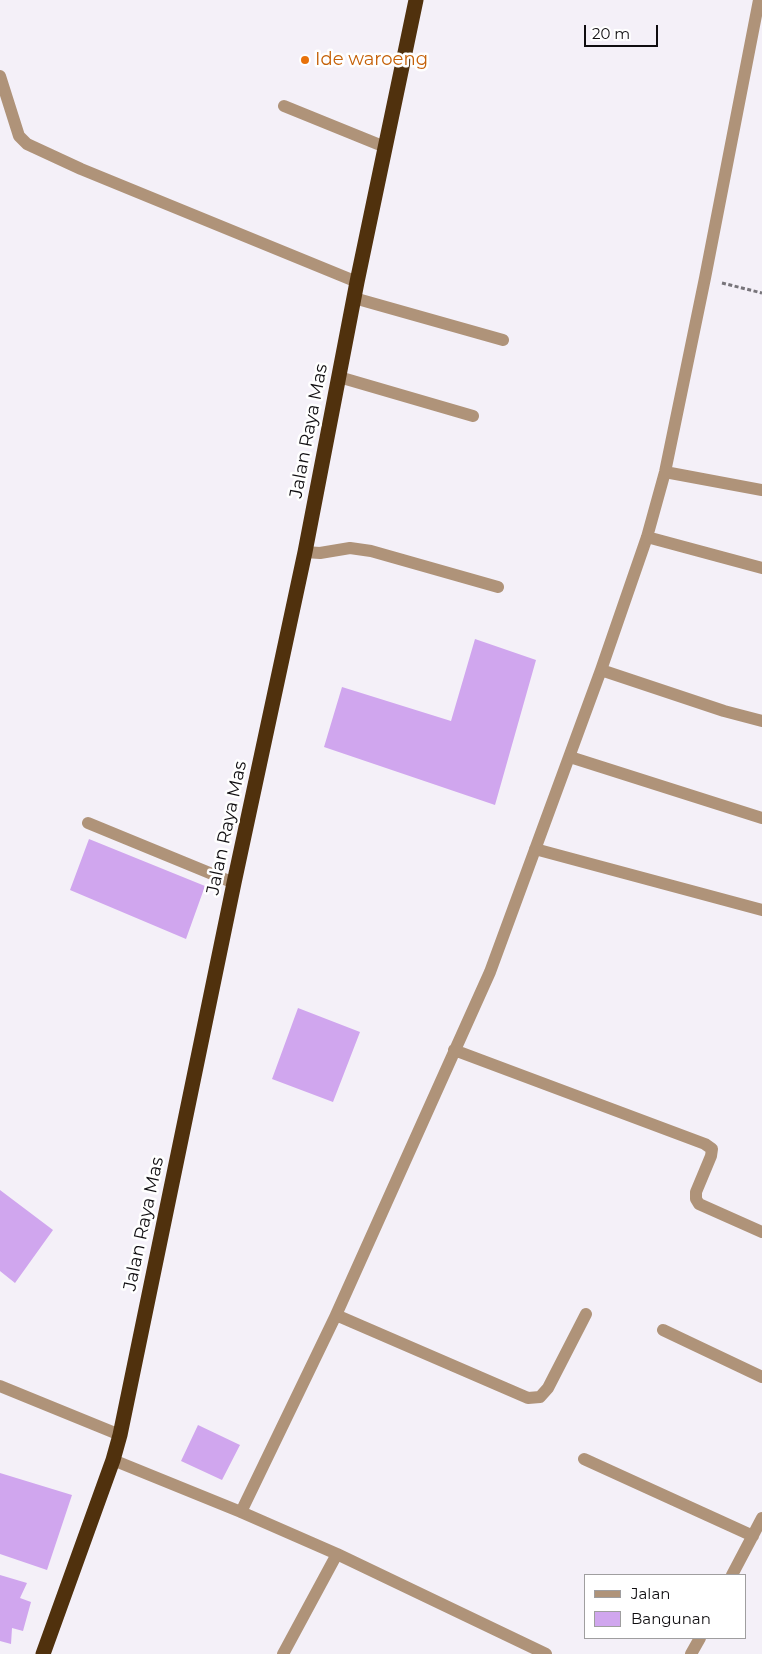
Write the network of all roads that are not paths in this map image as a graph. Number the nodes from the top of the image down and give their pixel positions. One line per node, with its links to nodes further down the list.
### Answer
1 (416, 0): 5 (highway, Jalan Raya Mas)
2 (759, 0): 11 (street)
3 (0, 76): 6 (street)
4 (284, 106): 5 (street)
5 (385, 148): 6 (highway, Jalan Raya Mas)
6 (357, 282): 7 (highway, Jalan Raya Mas)
7 (354, 298): 8 (street); 9 (highway, Jalan Raya Mas)
8 (503, 340)
9 (338, 377): 10 (street); 14 (highway, Jalan Raya Mas)
10 (473, 416)
11 (665, 472): 12 (street); 13 (street)
12 (762, 490)
13 (648, 537): 15 (street); 17 (street)
14 (306, 552): 16 (street); 23 (highway, Jalan Raya Mas)
15 (762, 568)
16 (498, 587)
17 (601, 670): 18 (street); 19 (street)
18 (762, 721)
19 (570, 757): 20 (street); 22 (street)
20 (762, 818)
21 (88, 823): 23 (street)
22 (536, 849): 24 (street); 25 (street)
23 (234, 883): 32 (highway, Jalan Raya Mas)
24 (762, 910)
25 (454, 1050): 26 (street); 28 (street)
26 (762, 1232)
27 (586, 1314): 28 (street)
28 (336, 1315): 35 (street)
29 (663, 1330): 30 (street)
30 (762, 1377)
31 (0, 1386): 32 (street)
32 (120, 1435): 34 (highway, Jalan Raya Mas)
33 (584, 1459): 37 (street)
34 (113, 1460): 35 (street); 41 (highway, Jalan Raya Mas)
35 (241, 1512): 38 (street)
36 (761, 1522): 37 (street)
37 (753, 1536): 39 (street)
38 (337, 1554): 42 (street); 43 (street)
39 (733, 1574)
40 (699, 1639): 44 (street)
41 (43, 1654)
42 (283, 1654)
43 (546, 1654)
44 (691, 1654)

